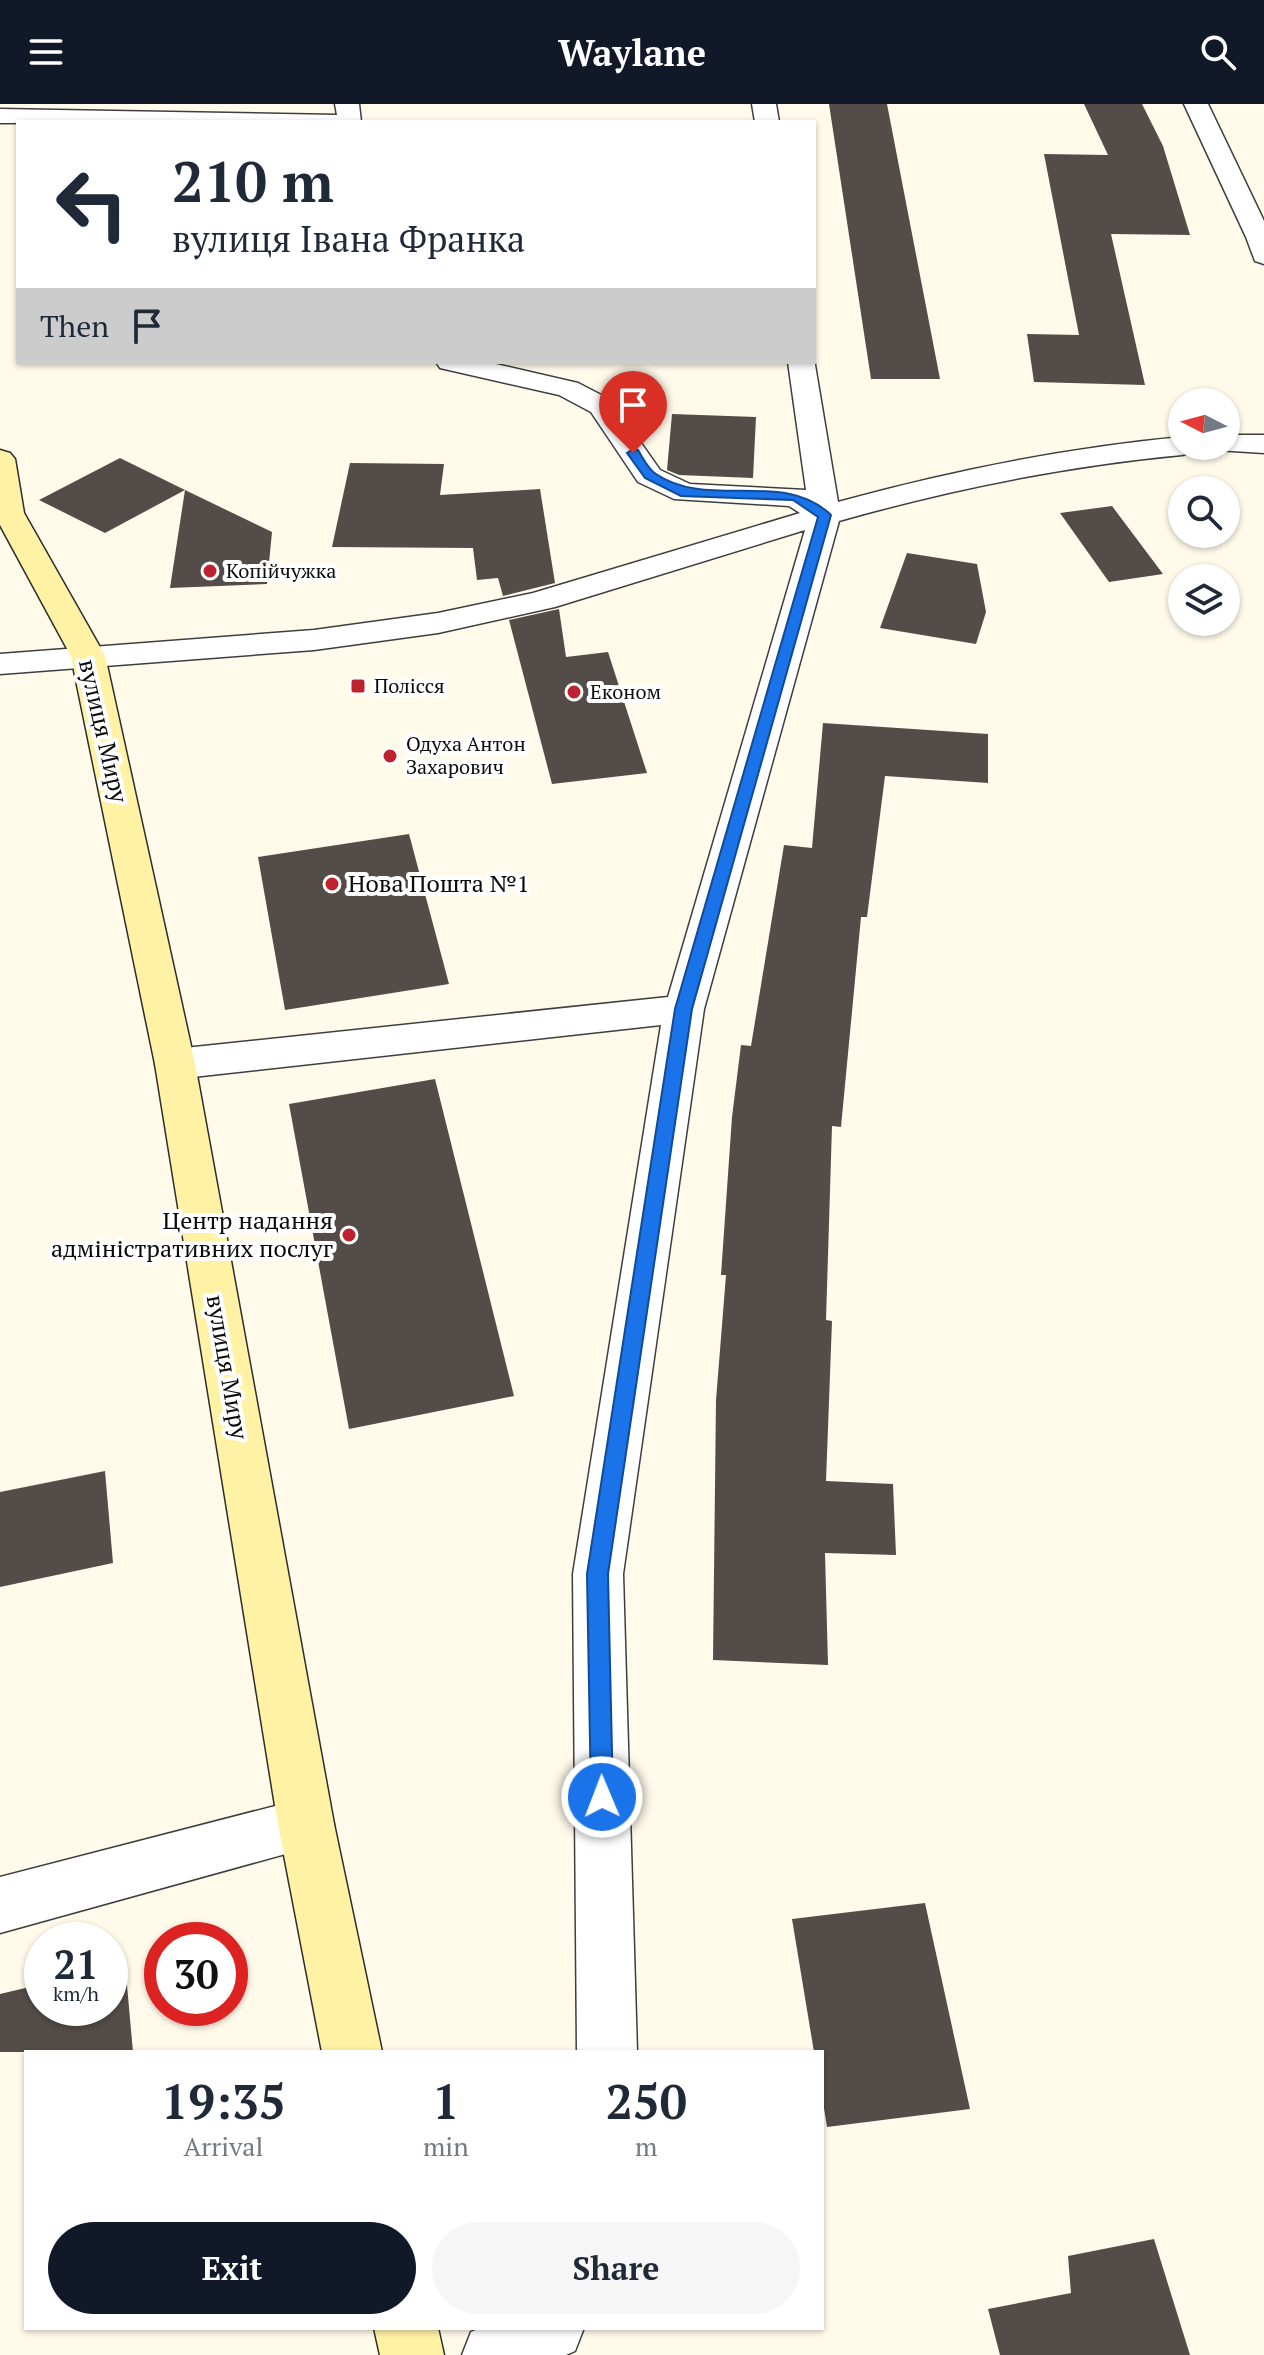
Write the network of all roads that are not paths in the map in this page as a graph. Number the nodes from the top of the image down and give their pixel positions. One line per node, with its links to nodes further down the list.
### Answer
1 (1196, 104): 4 (street)
2 (0, 116): 3 (street)
3 (233, 120)
4 (1264, 256)
5 (459, 364): 11 (street)
6 (802, 364): 11 (street)
7 (1240, 444): 8 (street)
8 (1264, 444)
9 (1168, 447): 11 (street)
10 (0, 463): 12 (main road, вулиця Миру)
11 (825, 515): 12 (street); 14 (street)
12 (88, 656): 13 (street); 15 (main road, вулиця Миру)
13 (0, 664)
14 (684, 1009): 15 (street); 19 (street)
15 (175, 1064): 16 (main road, вулиця Миру)
16 (306, 1824): 17 (street); 18 (main road, вулиця Миру)
17 (0, 1905)
18 (352, 2050)
19 (607, 2050)
20 (406, 2330): 22 (main road)
21 (548, 2330): 23 (street)
22 (412, 2355)
23 (494, 2355)

